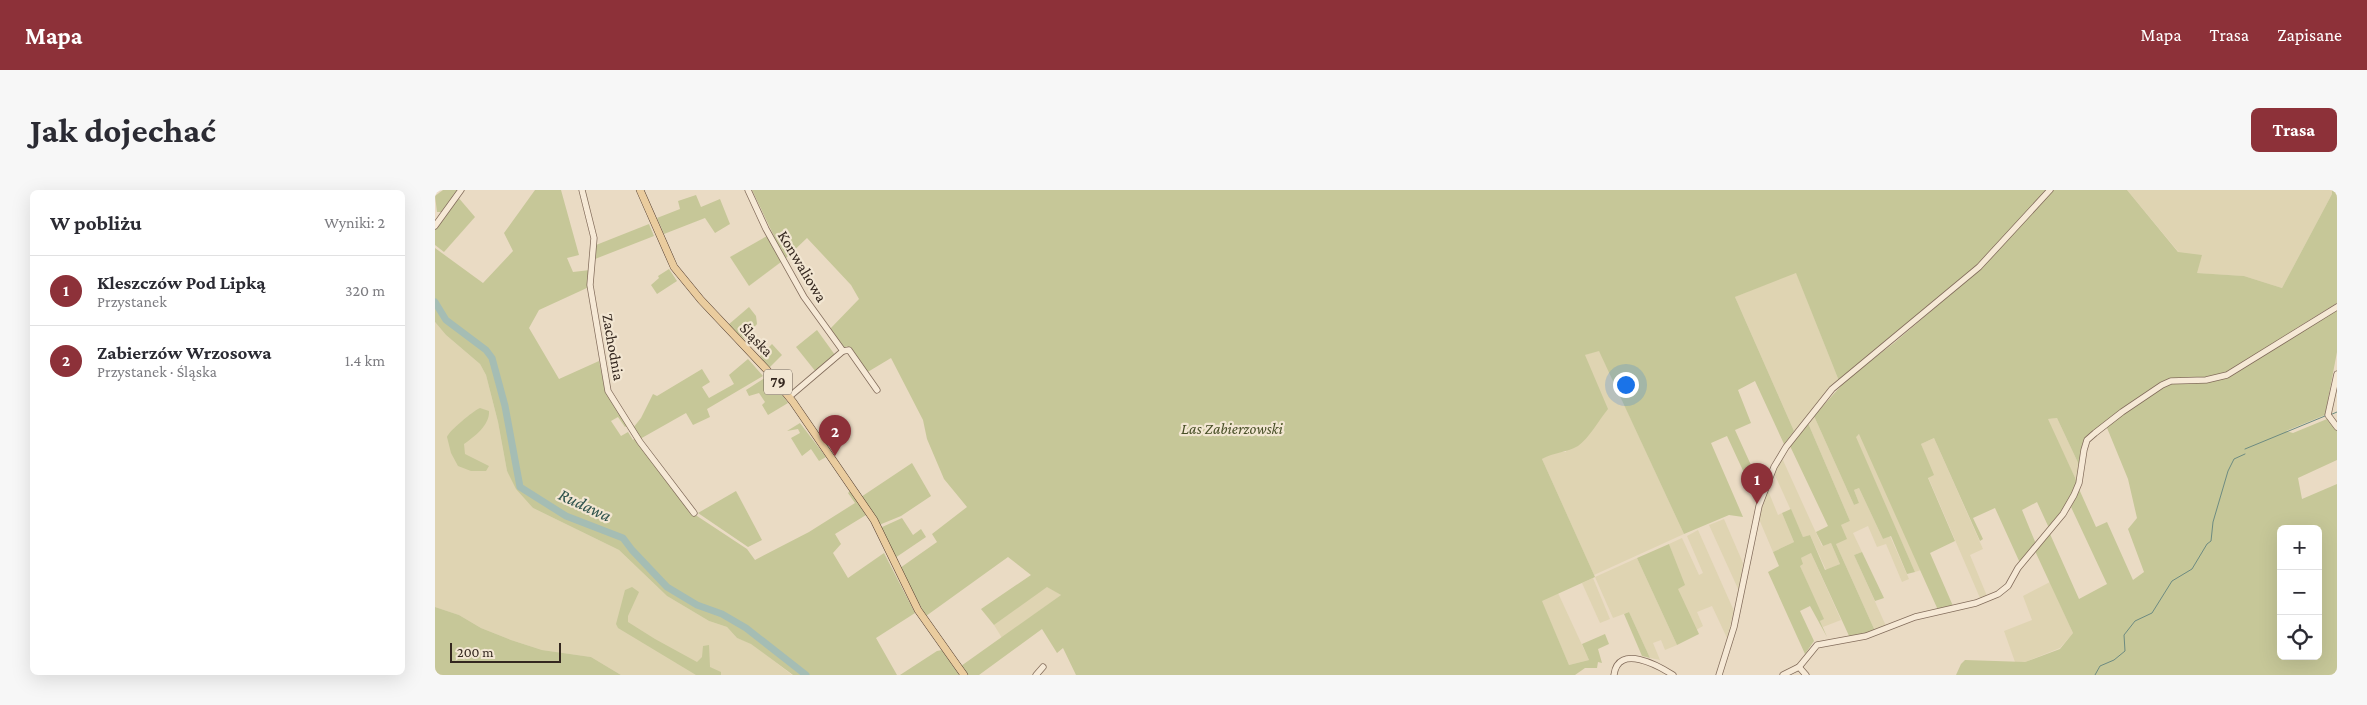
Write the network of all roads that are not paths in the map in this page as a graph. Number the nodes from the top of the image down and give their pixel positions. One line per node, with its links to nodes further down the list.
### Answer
1 (461, 190): 6 (street)
2 (582, 190): 13 (street, Zachodnia)
3 (640, 190): 11 (main road, Śląska / 79)
4 (748, 190): 8 (street, Konwaliowa)
5 (2050, 190): 20 (street)
6 (435, 226)
7 (2337, 307): 14 (street)
8 (843, 351): 10 (street, Konwaliowa); 11 (street)
9 (2337, 374): 12 (street)
10 (877, 390)
11 (789, 397): 17 (main road, Śląska / 79)
12 (2337, 426)
13 (694, 513)
14 (1799, 666): 21 (street); 22 (street)
15 (1043, 667): 18 (street)
16 (1614, 673): 19 (street)
17 (963, 675)
18 (1036, 675)
19 (1673, 675)
20 (1719, 675)
21 (1783, 675)
22 (1806, 675)

